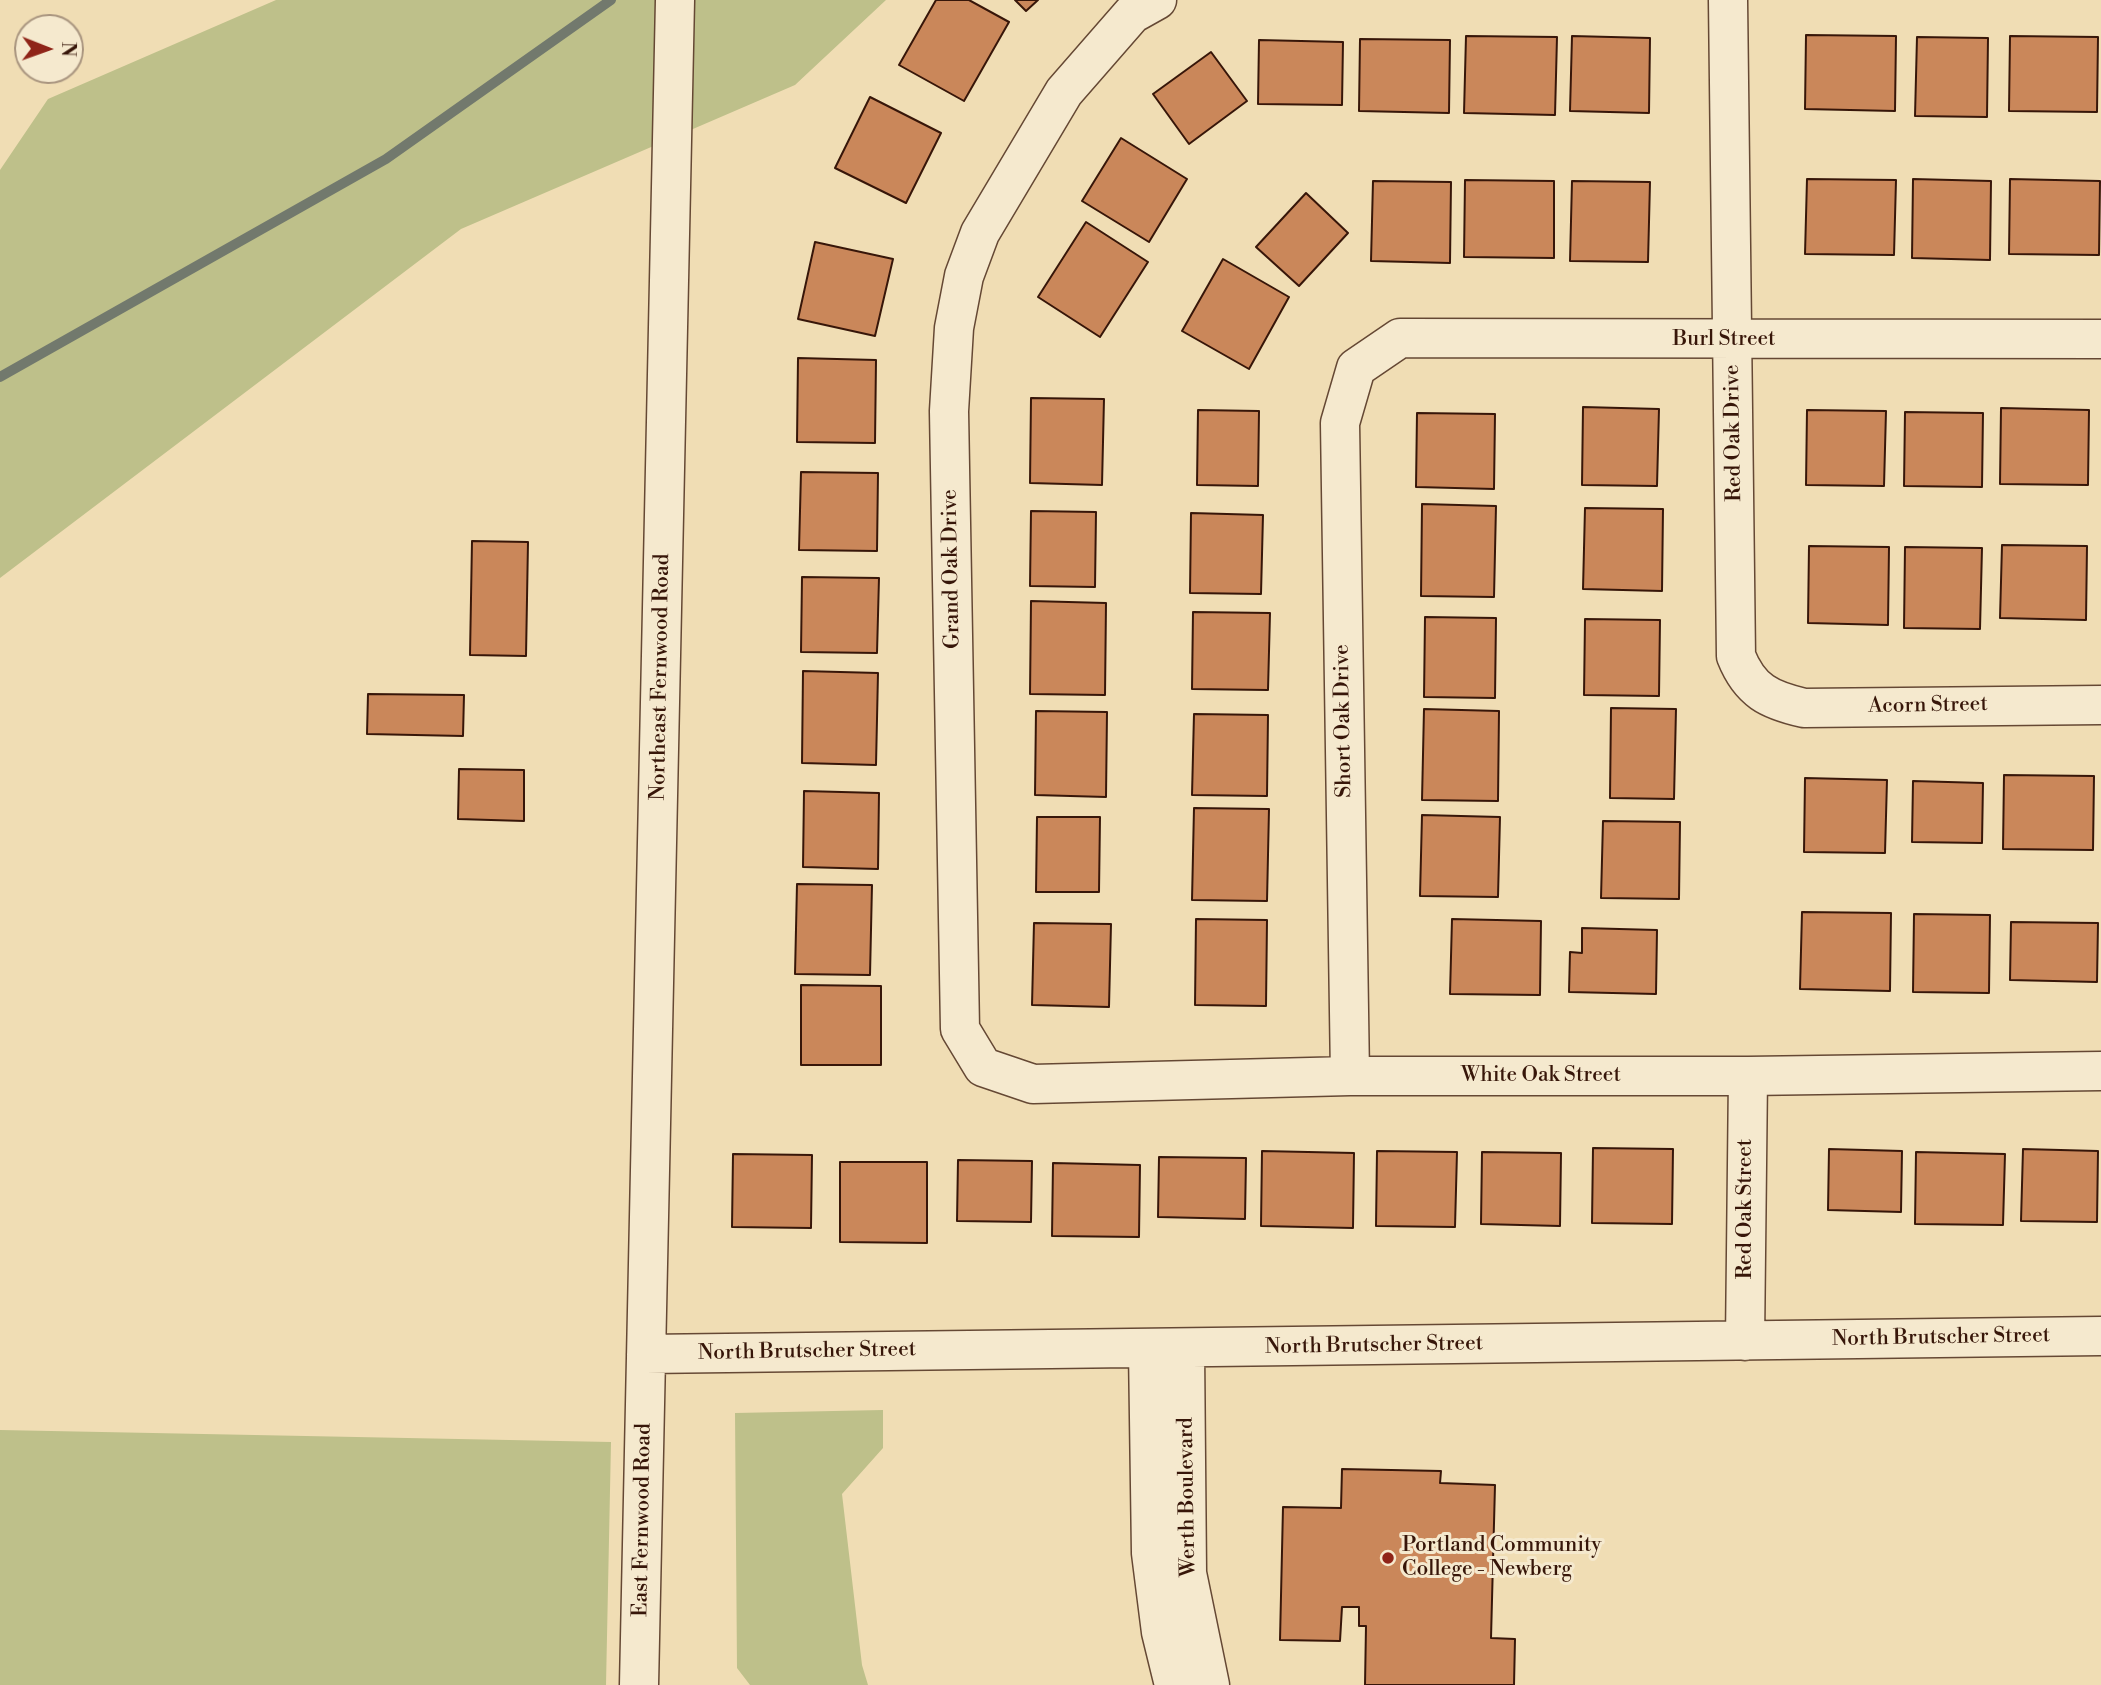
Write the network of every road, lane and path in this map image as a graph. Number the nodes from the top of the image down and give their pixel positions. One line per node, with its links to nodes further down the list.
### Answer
1 (675, 0): 16 (street, Northeast Fernwood Road)
2 (1157, 0): 9 (street, Grand Oak Drive)
3 (1728, 0): 5 (street, Red Oak Drive)
4 (2101, 339): 5 (street, Burl Street)
5 (1733, 340): 6 (street, Burl Street); 7 (street, Red Oak Drive)
6 (1356, 368): 11 (street, Short Oak Drive)
7 (1758, 690): 8 (street, Acorn Street)
8 (2101, 705)
9 (984, 1067): 11 (street, White Oak Street)
10 (2101, 1071): 12 (street, White Oak Street)
11 (1350, 1076): 12 (street, White Oak Street)
12 (1748, 1076): 14 (street, Red Oak Street)
13 (2101, 1336): 14 (street, North Brutscher Street)
14 (1745, 1341): 15 (street, North Brutscher Street)
15 (1166, 1349): 16 (street, North Brutscher Street); 18 (street, Werth Boulevard); 19 (street, Werth Boulevard)
16 (646, 1354): 17 (street, East Fernwood Road)
17 (639, 1685)
18 (1174, 1685)
19 (1210, 1685)

